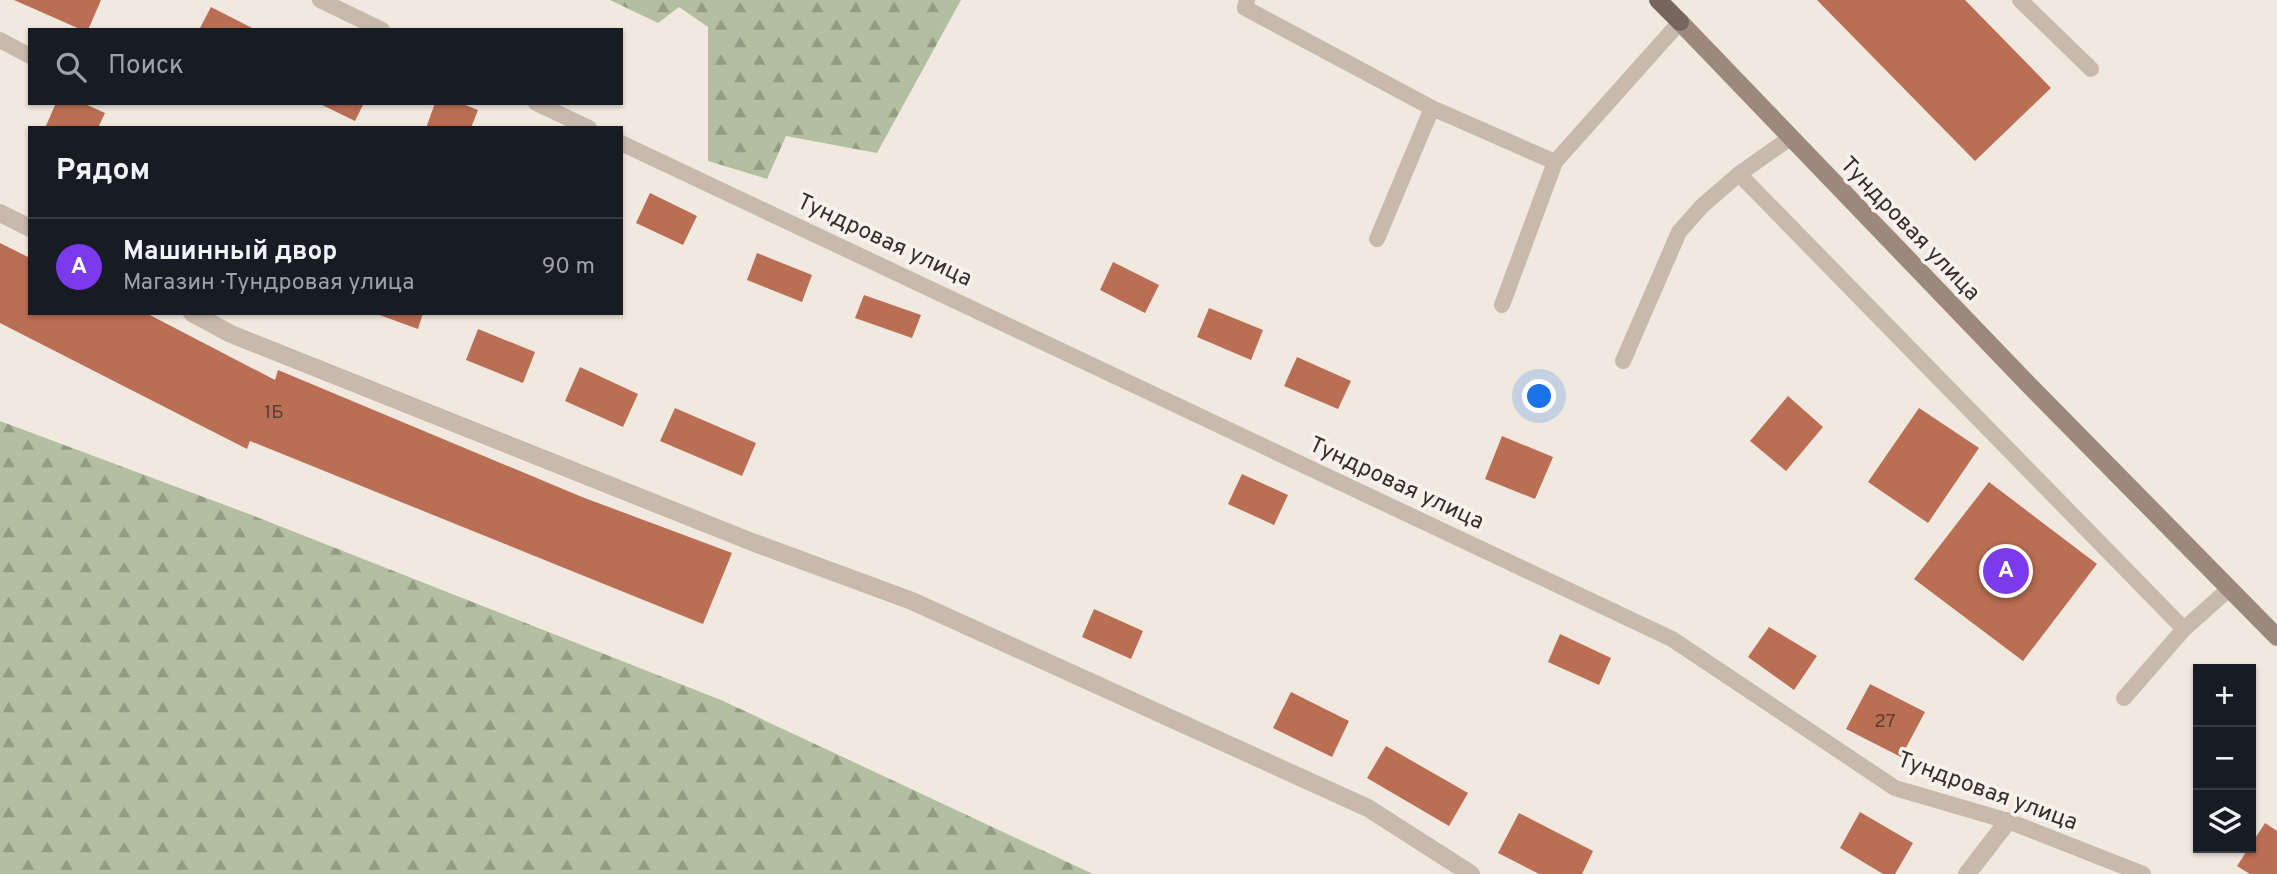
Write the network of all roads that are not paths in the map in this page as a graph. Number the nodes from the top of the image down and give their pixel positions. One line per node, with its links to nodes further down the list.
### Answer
1 (320, 0): 6 (lane)
2 (1247, 0): 11 (lane)
3 (1658, 0): 5 (main road, Тундровая улица)
4 (2020, 0): 9 (lane)
5 (1679, 22): 13 (main road, Тундровая улица); 15 (lane)
6 (378, 28)
7 (0, 40): 8 (lane)
8 (28, 55)
9 (2091, 69)
10 (541, 105): 12 (lane)
11 (1432, 108): 15 (lane); 19 (lane)
12 (585, 126)
13 (1790, 138): 16 (lane); 23 (main road, Тундровая улица)
14 (623, 144): 27 (lane, Тундровая улица)
15 (1555, 162): 20 (lane)
16 (1739, 174): 22 (lane); 24 (lane)
17 (0, 213): 18 (street)
18 (28, 227)
19 (1377, 239)
20 (1502, 305)
21 (196, 315): 28 (street)
22 (1623, 360)
23 (2229, 589): 24 (lane); 25 (main road, Тундровая улица)
24 (2184, 629): 26 (lane)
25 (2277, 637)
26 (2124, 698)
27 (2008, 821): 29 (street); 30 (lane, Тундровая улица)
28 (1471, 874)
29 (1967, 874)
30 (2143, 874)

